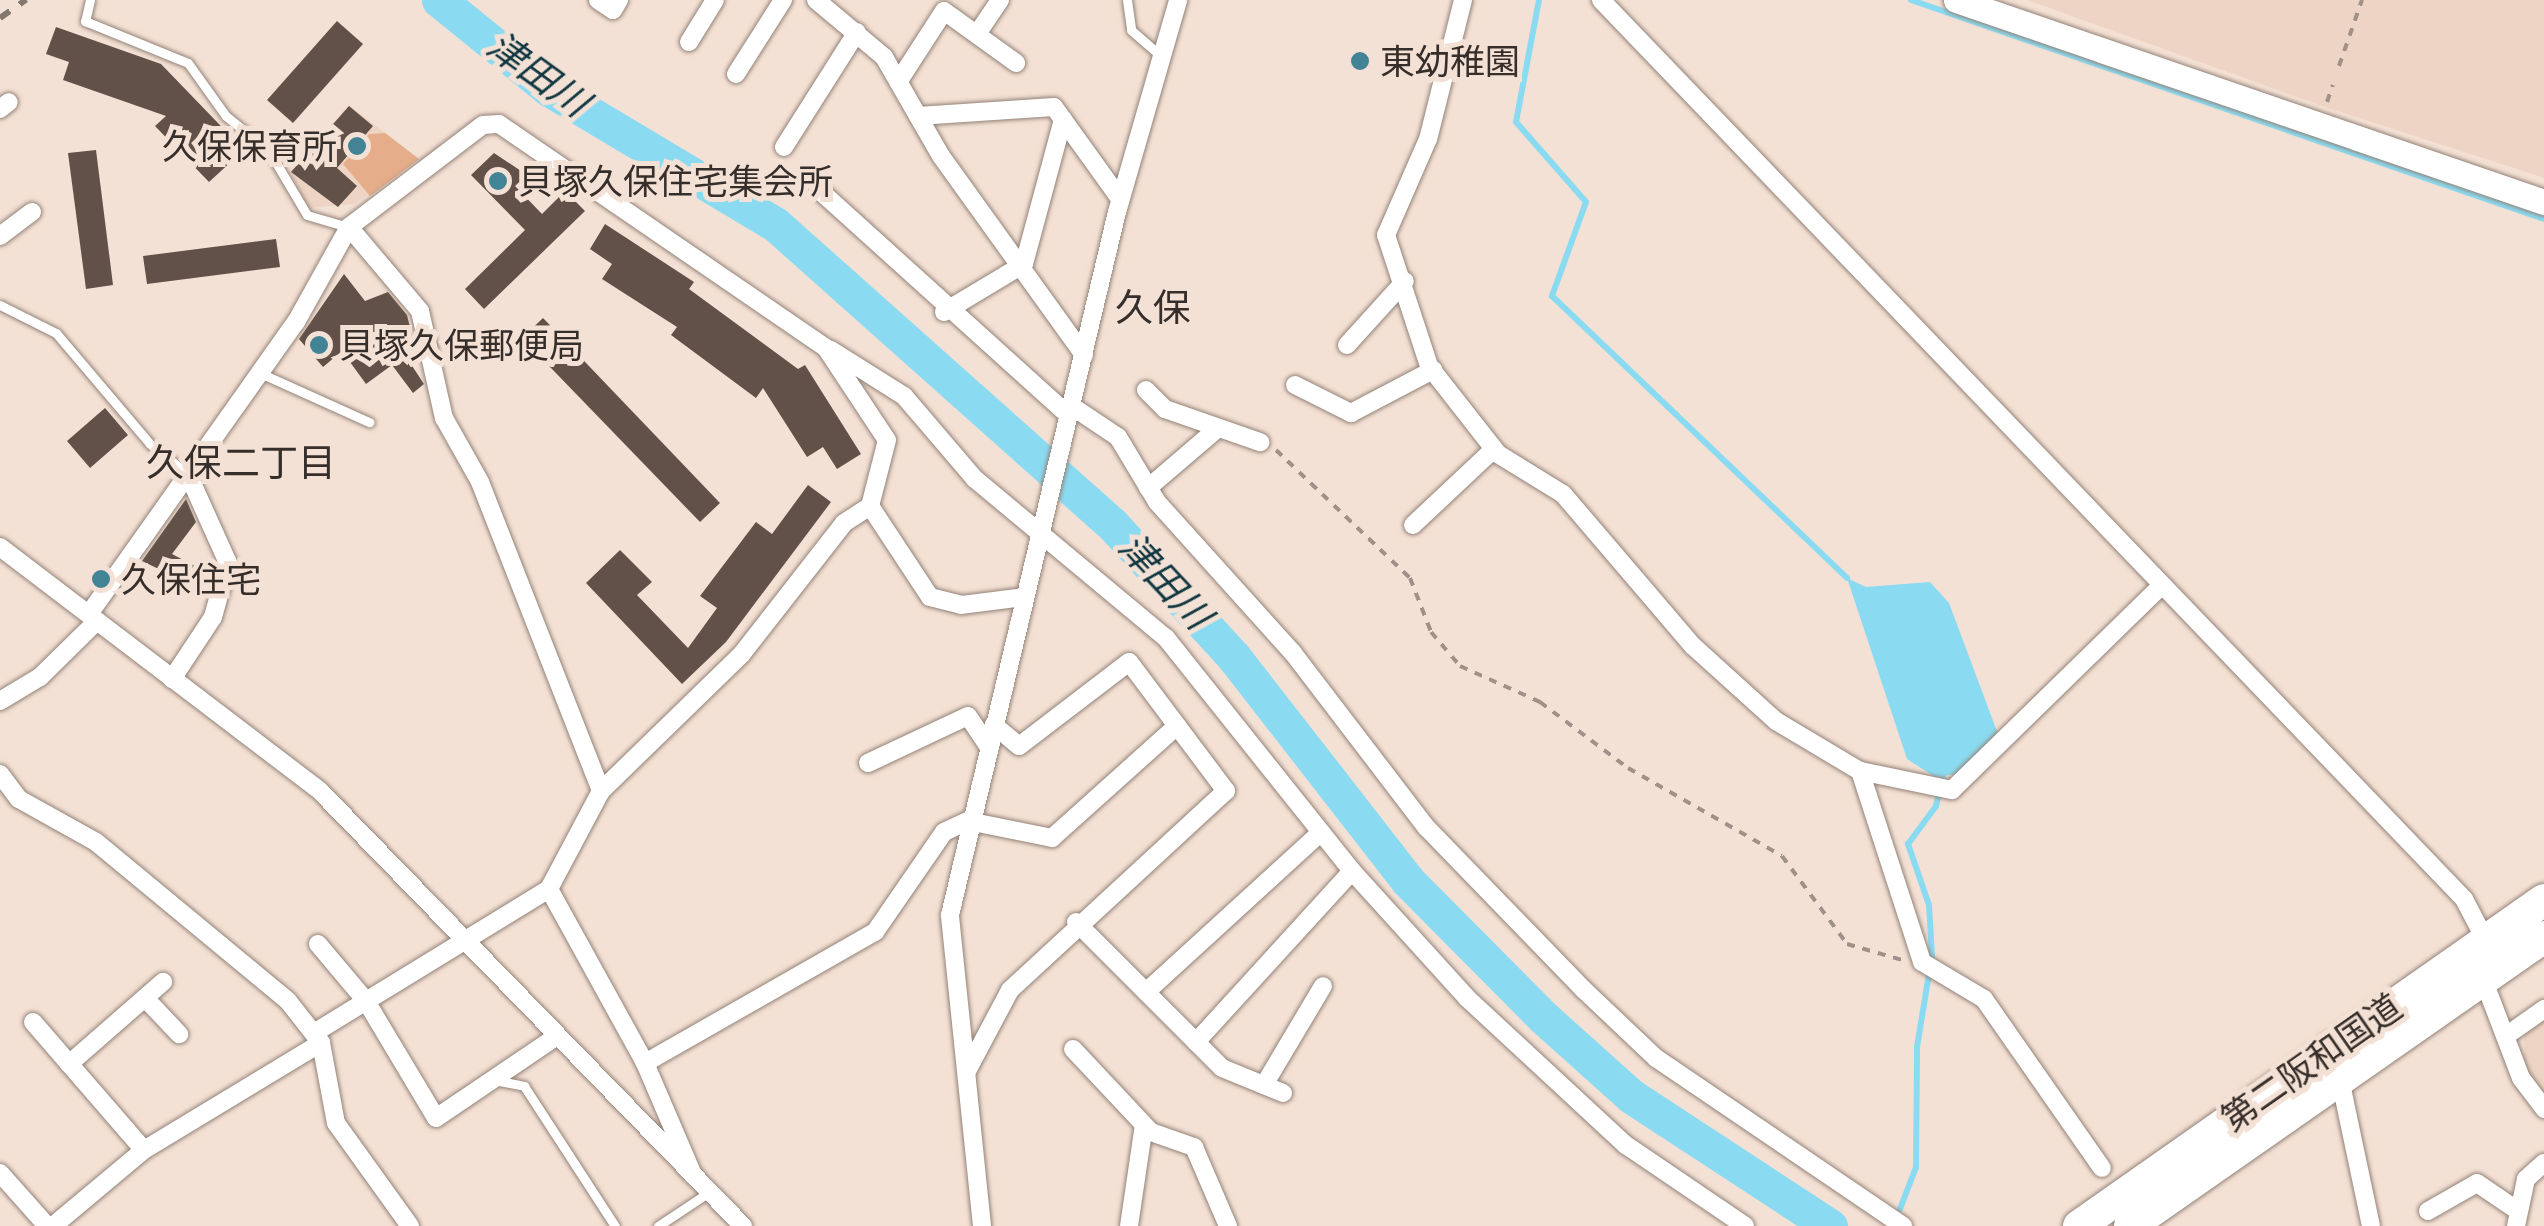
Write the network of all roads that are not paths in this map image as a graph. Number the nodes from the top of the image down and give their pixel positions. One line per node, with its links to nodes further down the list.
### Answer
1 (90, 0): 29 (lane)
2 (598, 0): 3 (street)
3 (620, 0)
4 (716, 0): 17 (street)
5 (783, 0): 20 (street)
6 (816, 0): 13 (street)
7 (1000, 0): 16 (street)
8 (1127, 0): 18 (lane)
9 (1178, 0): 18 (street)
10 (1463, 0): 32 (street)
11 (1601, 0): 53 (street)
12 (1956, 0): 27 (street)
13 (838, 6): 15 (street)
14 (936, 6): 16 (street); 21 (street)
15 (857, 32): 21 (street); 24 (street)
16 (977, 34): 19 (street)
17 (689, 42)
18 (1161, 56): 26 (street)
19 (1016, 62)
20 (736, 74)
21 (900, 78): 22 (street)
22 (918, 116): 23 (street); 31 (street)
23 (1063, 119): 26 (street); 31 (street)
24 (784, 148)
25 (818, 189): 34 (street)
26 (1120, 199): 37 (street)
27 (2544, 202)
28 (32, 212): 30 (street)
29 (349, 227): 36 (street); 39 (street); 64 (street)
30 (0, 236)
31 (1024, 264): 34 (street); 37 (street)
32 (1404, 281): 35 (street); 38 (street)
33 (0, 305): 47 (lane)
34 (944, 312): 42 (street)
35 (1347, 345)
36 (826, 348): 49 (street); 51 (street)
37 (1084, 355): 42 (street)
38 (1432, 370): 40 (street); 46 (street)
39 (260, 373): 43 (lane); 47 (street)
40 (1295, 385)
41 (1146, 390): 44 (street)
42 (1069, 410): 48 (street); 51 (street)
43 (369, 422)
44 (1218, 428): 45 (street); 48 (street)
45 (1260, 442)
46 (1494, 449): 50 (street); 62 (street)
47 (188, 474): 55 (street); 56 (street)
48 (1148, 488): 115 (street)
49 (870, 506): 54 (street); 64 (street)
50 (1414, 526)
51 (1040, 529): 54 (street); 66 (street)
52 (0, 547): 55 (street)
53 (2162, 586): 62 (street); 72 (street)
54 (1024, 597): 58 (street)
55 (93, 618): 56 (street); 57 (street)
56 (172, 680): 73 (street)
57 (0, 701)
58 (994, 724): 59 (street); 60 (street)
59 (1177, 726): 65 (street); 70 (street)
60 (988, 746): 61 (street); 65 (street)
61 (868, 763)
62 (1860, 772): 100 (street)
63 (1, 780): 86 (street)
64 (601, 791): 68 (street)
65 (968, 821): 89 (street); 91 (street)
66 (1322, 832): 67 (street); 78 (street)
67 (1352, 871): 87 (street); 114 (street)
68 (550, 889): 73 (street); 89 (street)
69 (2544, 900): 72 (highway, 第二阪和国道)
70 (1076, 922): 78 (street); 91 (street)
71 (2544, 937): 75 (highway, 第二阪和国道)
72 (2490, 938): 75 (street); 116 (highway, 第二阪和国道)
73 (472, 939): 80 (street); 85 (street)
74 (318, 944): 80 (street)
75 (2481, 981): 84 (street); 92 (highway, 第二阪和国道)
76 (163, 982): 79 (street)
77 (1323, 986): 94 (street)
78 (1146, 992): 87 (street)
79 (145, 998): 83 (street); 90 (street)
80 (366, 1001): 86 (street); 93 (street)
81 (2544, 1009): 84 (street)
82 (33, 1022): 90 (street)
83 (179, 1034)
84 (2510, 1034): 96 (street)
85 (558, 1036): 93 (street); 102 (street)
86 (318, 1038): 98 (street); 107 (street)
87 (1196, 1042): 94 (street)
88 (1073, 1049): 97 (street)
89 (645, 1063): 102 (street)
90 (70, 1064): 98 (street)
91 (967, 1070): 111 (street)
92 (2340, 1079): 117 (highway, 第二阪和国道); 118 (street)
93 (493, 1080): 108 (lane)
94 (1264, 1086): 95 (street)
95 (1283, 1093)
96 (2544, 1108)
97 (1144, 1125): 112 (street); 113 (street)
98 (144, 1150): 106 (street)
99 (2544, 1163): 105 (street)
100 (2102, 1168)
101 (0, 1173): 106 (street)
102 (693, 1176): 103 (street)
103 (709, 1192): 109 (lane); 110 (street)
104 (2428, 1211): 105 (street)
105 (2517, 1218)
106 (50, 1226)
107 (410, 1226)
108 (615, 1226)
109 (658, 1226)
110 (743, 1226)
111 (982, 1226)
112 (1129, 1226)
113 (1228, 1226)
114 (1745, 1226)
115 (1903, 1226)
116 (2080, 1226)
117 (2130, 1226)
118 (2371, 1226)

